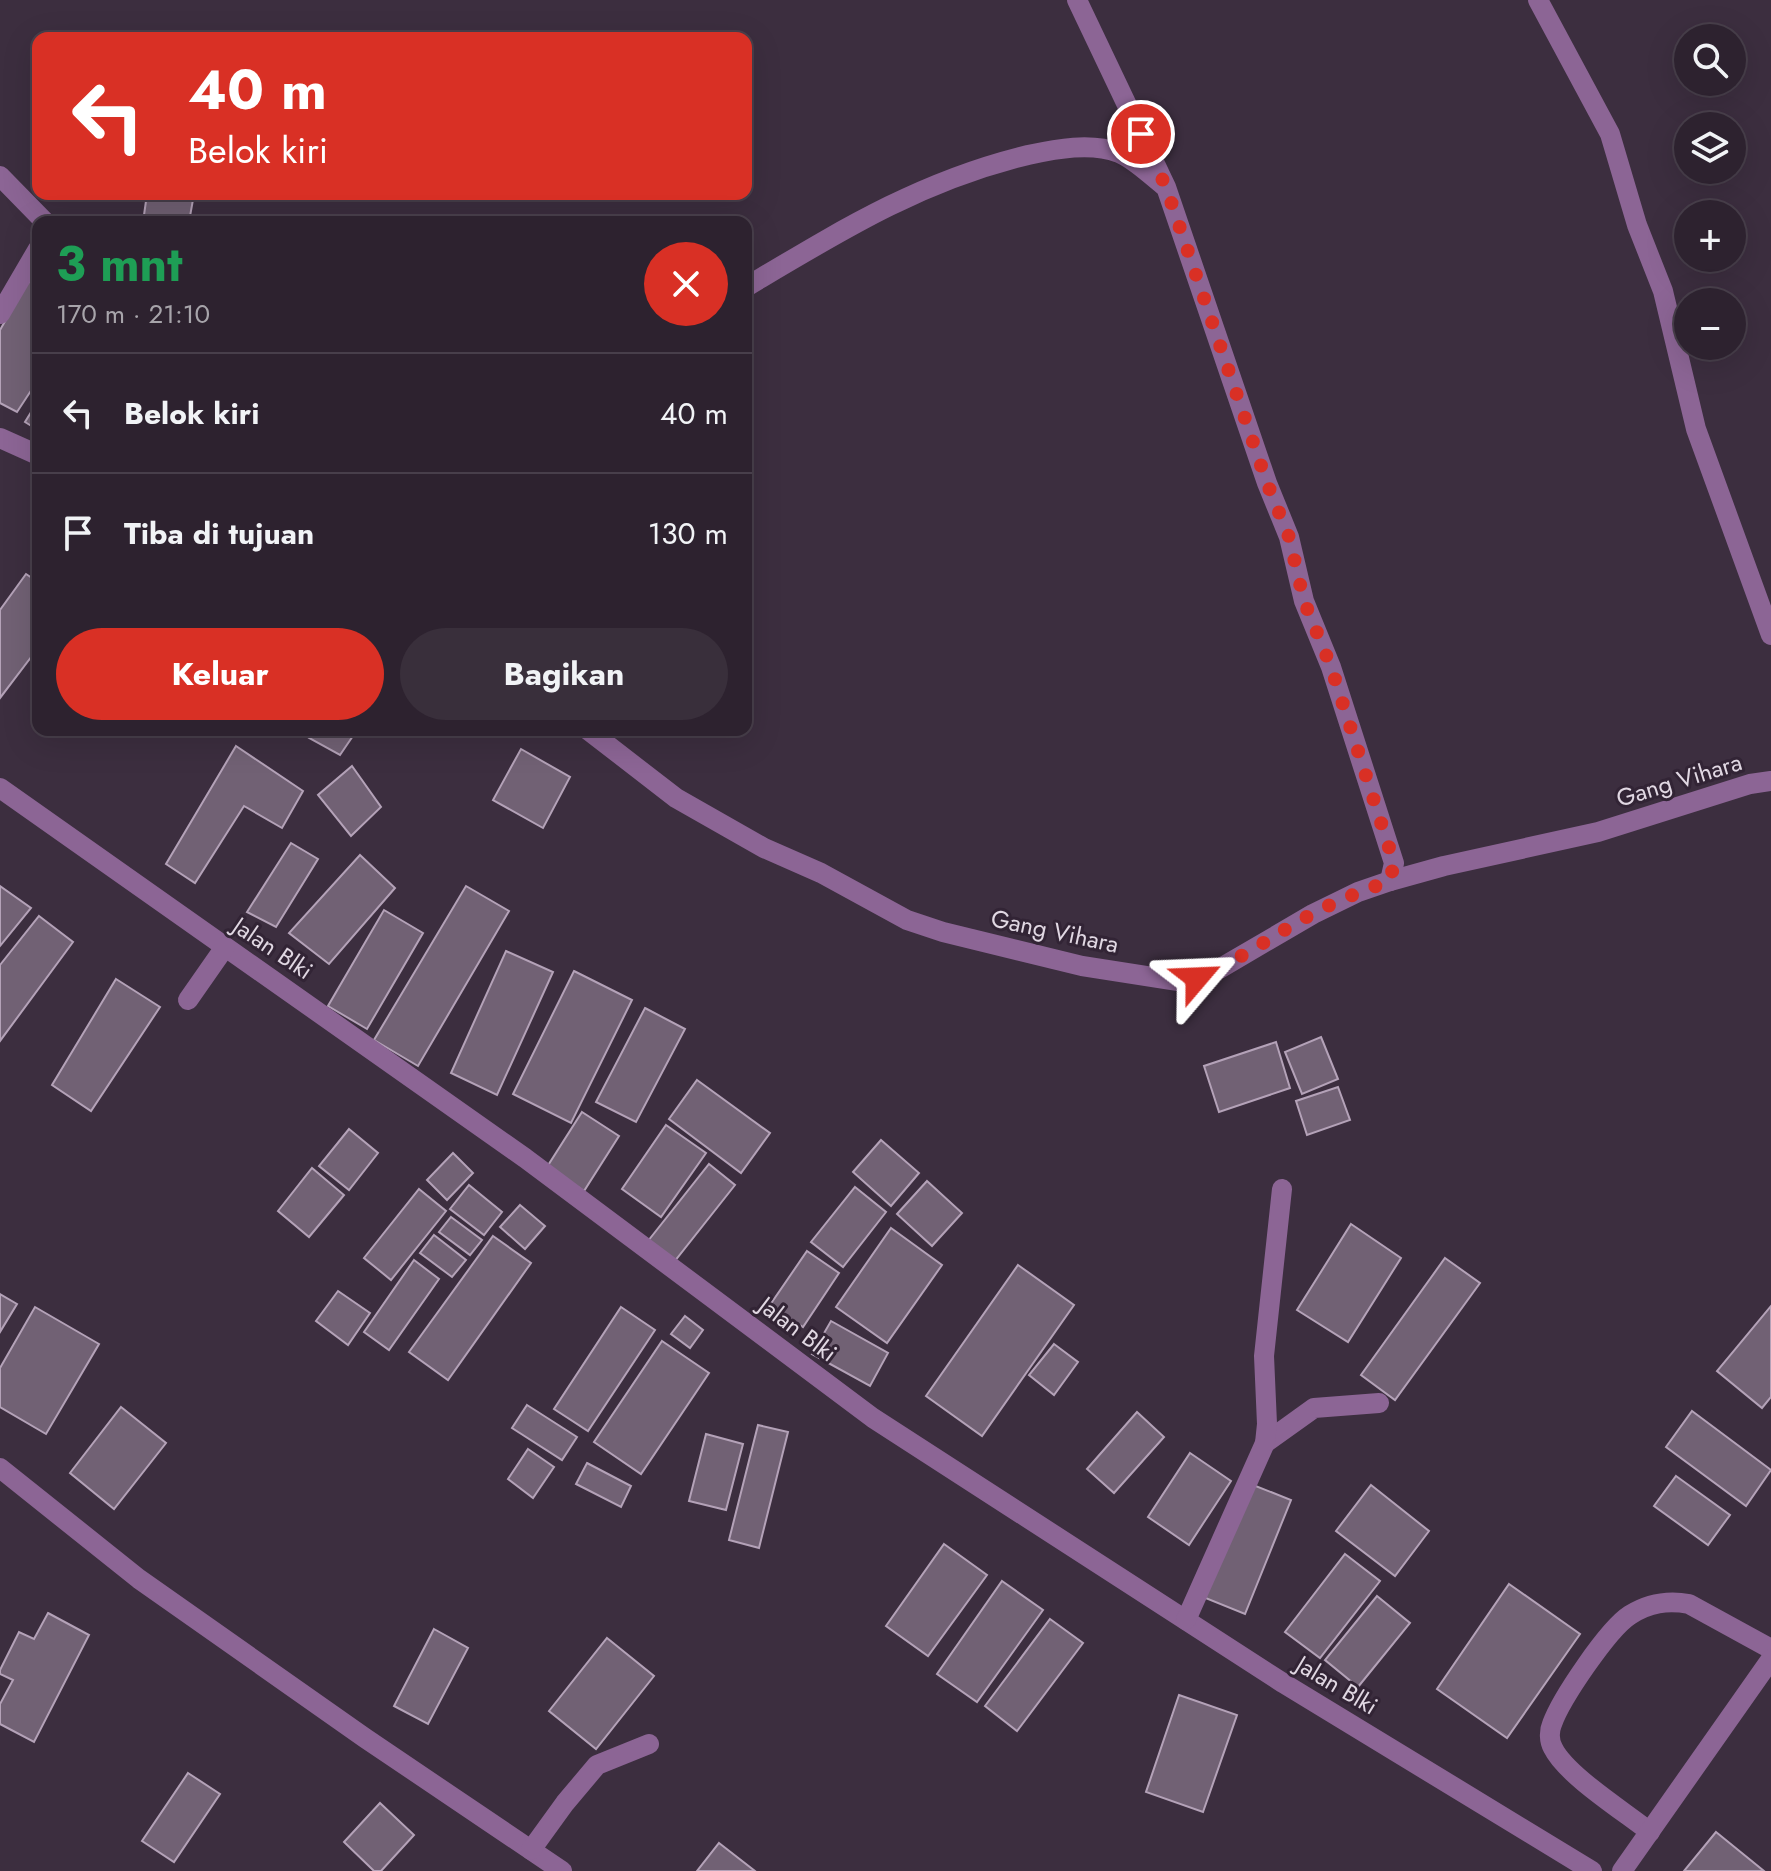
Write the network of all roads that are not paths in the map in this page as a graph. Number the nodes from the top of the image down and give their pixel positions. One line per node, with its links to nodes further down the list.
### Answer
1 (1077, 0): 4 (street)
2 (1538, 0): 11 (street)
3 (0, 176): 5 (street)
4 (1166, 187): 7 (street); 15 (street)
5 (39, 216)
6 (32, 259): 8 (street)
7 (752, 284)
8 (0, 314)
9 (0, 438): 10 (street)
10 (32, 452)
11 (1771, 635)
12 (596, 736): 15 (street, Gang Vihara)
13 (1771, 781): 15 (street, Gang Vihara)
14 (0, 788): 16 (street, Jalan Blki)
15 (1390, 881)
16 (225, 947): 17 (street); 22 (street, Jalan Blki)
17 (188, 1000)
18 (1282, 1189): 20 (street)
19 (1379, 1403): 20 (street)
20 (1265, 1443): 22 (street)
21 (0, 1468): 27 (street)
22 (1186, 1620): 29 (street, Jalan Blki)
23 (1771, 1649): 26 (street)
24 (1771, 1659): 26 (street)
25 (649, 1744): 27 (street)
26 (1650, 1832): 30 (street)
27 (531, 1850): 28 (street)
28 (562, 1871)
29 (1592, 1871)
30 (1622, 1871)

